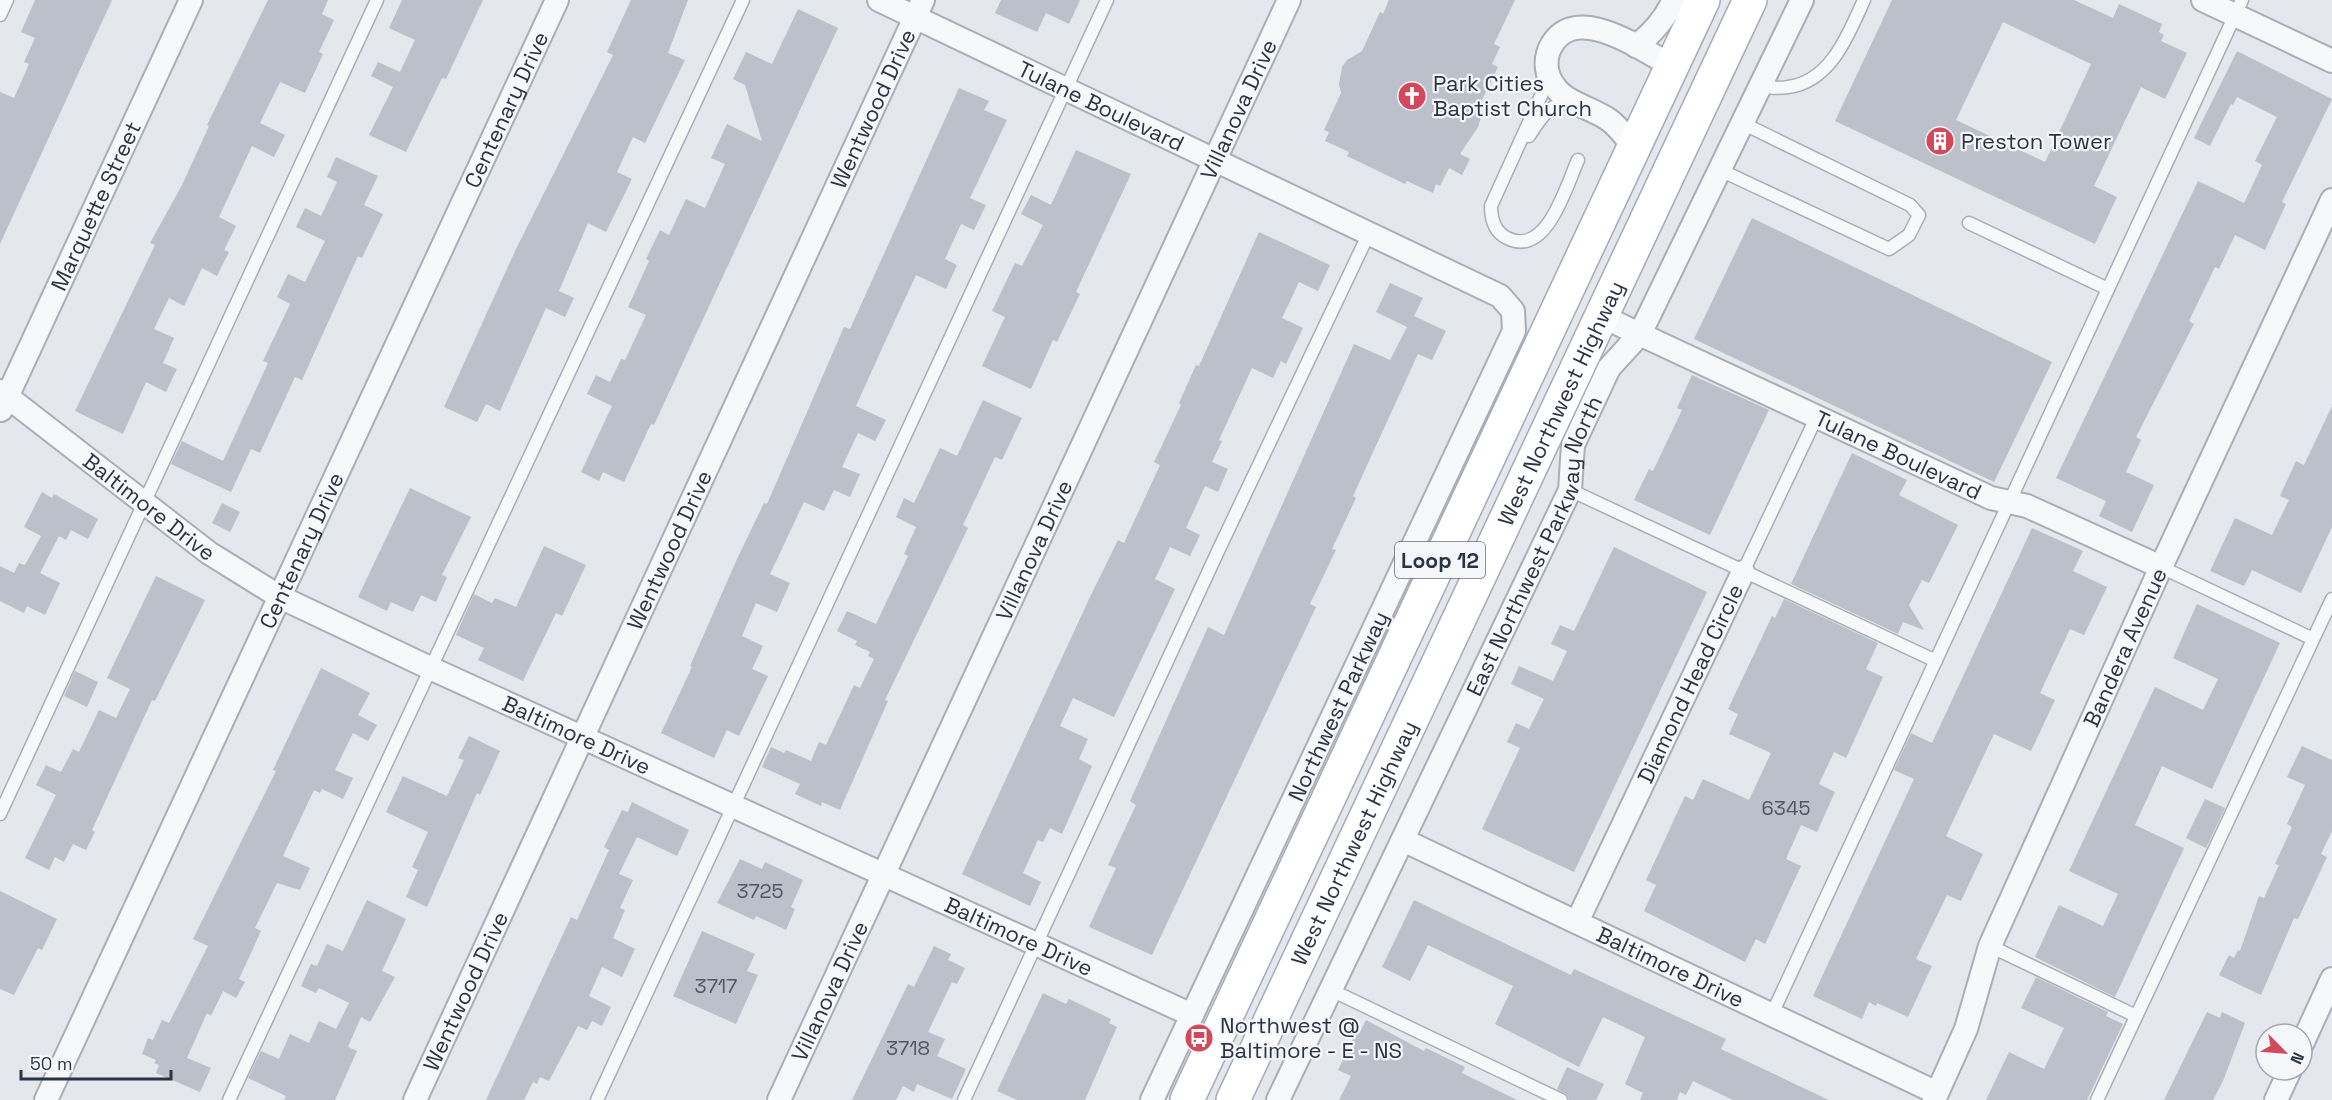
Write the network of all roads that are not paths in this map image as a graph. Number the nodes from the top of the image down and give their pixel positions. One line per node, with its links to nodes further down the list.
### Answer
1 (7, 0): 17 (lane)
2 (191, 0): 38 (street, Marquette Street)
3 (377, 0): 42 (lane)
4 (556, 0): 45 (street, Centenary Drive)
5 (743, 0): 49 (lane)
6 (879, 0): 16 (street, Tulane Boulevard)
7 (1107, 0): 23 (lane)
8 (1289, 0): 27 (street, Villanova Drive)
9 (1674, 0): 18 (street)
10 (1703, 0): 20 (main road, West Northwest Highway / Loop 12)
11 (1750, 0): 36 (main road, West Northwest Highway / Loop 12)
12 (1802, 0): 22 (street, East Northwest Parkway North)
13 (1864, 0): 22 (lane)
14 (2203, 0): 15 (street)
15 (2239, 8): 19 (street); 34 (lane)
16 (919, 9): 23 (street, Tulane Boulevard); 50 (street, Wentwood Drive)
17 (0, 15)
18 (1636, 46): 20 (street); 21 (street)
19 (2332, 61)
20 (1672, 66): 26 (main road, West Northwest Highway / Loop 12); 36 (main road)
21 (1549, 78): 24 (street); 29 (lane)
22 (1760, 87): 25 (street, East Northwest Parkway North)
23 (1065, 89): 27 (street, Tulane Boulevard); 51 (lane)
24 (1576, 102): 26 (street); 29 (lane)
25 (1742, 123): 30 (street, East Northwest Parkway North); 30 (lane)
26 (1634, 147): 73 (main road, West Northwest Highway / Loop 12)
27 (1215, 160): 33 (street, Tulane Boulevard); 54 (street, Villanova Drive)
28 (1578, 160): 29 (lane)
29 (1506, 170)
30 (1720, 170): 37 (street, East Northwest Parkway North)
31 (2332, 200): 43 (street, Bandera Avenue)
32 (1969, 223): 34 (lane)
33 (1369, 233): 35 (street, Tulane Boulevard); 56 (lane)
34 (2108, 289): 41 (lane)
35 (1513, 311): 61 (street, Northwest Parkway)
36 (1602, 313): 37 (street, Tulane Boulevard); 74 (main road, West Northwest Highway / Loop 12)
37 (1640, 334): 39 (street, Tulane Boulevard); 40 (street, East Northwest Parkway North)
38 (2, 400): 42 (street, Baltimore Drive)
39 (1817, 416): 41 (street, Tulane Boulevard); 44 (lane)
40 (1570, 490): 44 (lane); 53 (street, East Northwest Parkway North)
41 (2008, 502): 43 (street, Tulane Boulevard); 48 (lane)
42 (144, 504): 45 (street, Baltimore Drive); 52 (lane)
43 (2161, 567): 47 (lane); 57 (street, Bandera Avenue)
44 (1743, 572): 48 (lane, Diamond Head Circle); 55 (street, Diamond Head Circle)
45 (280, 597): 49 (street, Baltimore Drive); 66 (street, Centenary Drive)
46 (2332, 599): 47 (lane)
47 (2313, 639): 62 (lane)
48 (1936, 661): 60 (lane)
49 (430, 668): 50 (street, Baltimore Drive); 67 (lane)
50 (583, 738): 51 (street, Baltimore Drive); 68 (street, Wentwood Drive)
51 (734, 807): 54 (street, Baltimore Drive); 69 (lane)
52 (0, 814)
53 (1403, 840): 55 (street, Baltimore Drive); 59 (street, East Northwest Parkway North)
54 (884, 874): 56 (street, Baltimore Drive); 70 (street, Villanova Drive)
55 (1577, 922): 60 (street, Baltimore Drive)
56 (1036, 946): 61 (street, Baltimore Drive); 71 (lane)
57 (1990, 946): 62 (lane); 65 (street, Bandera Avenue)
58 (2332, 979): 63 (street)
59 (1330, 990): 75 (street, East Northwest Parkway North); 76 (lane)
60 (1772, 1014): 65 (street, Baltimore Drive)
61 (1192, 1015): 72 (street, Northwest Parkway)
62 (2136, 1016): 77 (lane)
63 (2312, 1022)
64 (2284, 1082): 78 (street)
65 (1936, 1096)
66 (46, 1100)
67 (229, 1100)
68 (415, 1100)
69 (597, 1100)
70 (779, 1100)
71 (964, 1100)
72 (1152, 1100)
73 (1188, 1100)
74 (1233, 1100)
75 (1278, 1100)
76 (1561, 1100)
77 (2097, 1100)
78 (2276, 1100)

